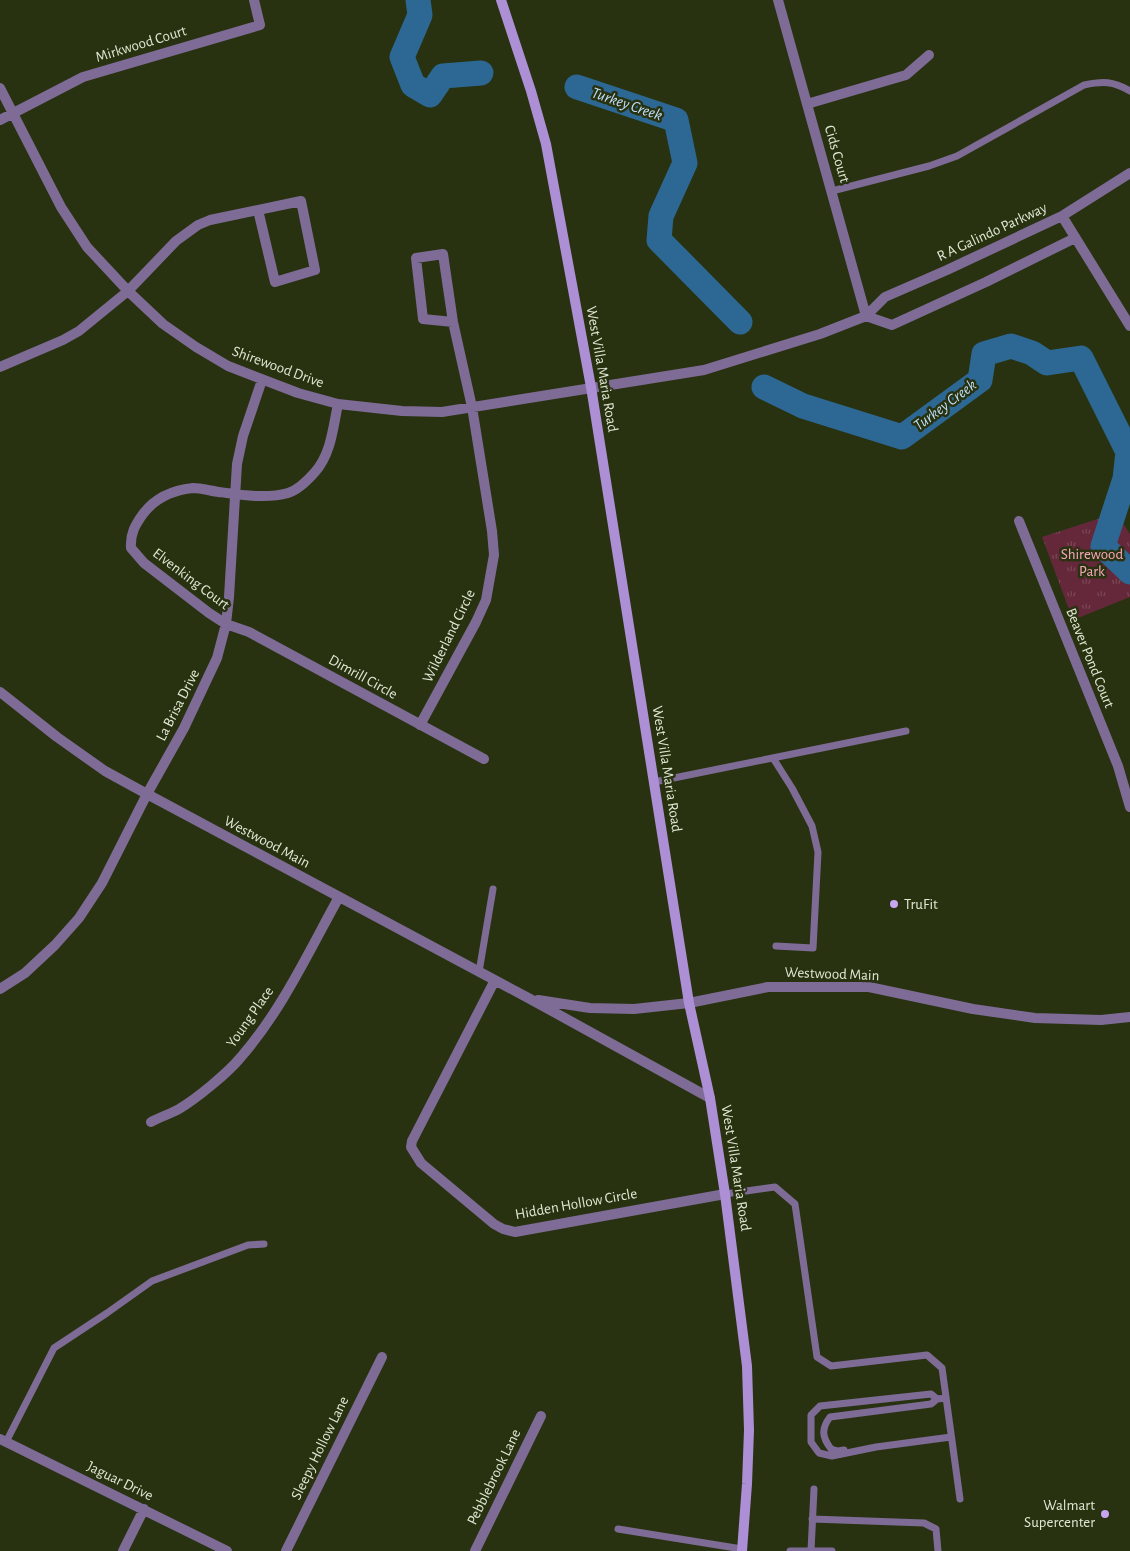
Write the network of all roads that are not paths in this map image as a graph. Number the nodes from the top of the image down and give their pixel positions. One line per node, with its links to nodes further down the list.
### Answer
1 (254, 0): 8 (street, Mirkwood Court)
2 (501, 0): 21 (main road, West Villa Maria Road)
3 (778, 0): 7 (street, Cids Court)
4 (929, 55): 7 (street)
5 (0, 88): 8 (street, Shirewood Drive)
6 (1130, 91): 11 (lane)
7 (807, 104): 11 (street, Cids Court)
8 (13, 114): 9 (street); 15 (street, Shirewood Drive)
9 (0, 120)
10 (1130, 173): 13 (street, R A Galindo Parkway)
11 (832, 191): 16 (street, Cids Court)
12 (258, 210): 12 (street); 15 (street)
13 (1062, 216): 14 (street); 16 (street, R A Galindo Parkway)
14 (1076, 238): 16 (street); 18 (street)
15 (128, 291): 19 (street); 20 (street, Shirewood Drive)
16 (866, 316): 21 (street, R A Galindo Parkway)
17 (453, 322): 17 (street, Wilderland Circle); 23 (street, Wilderland Circle)
18 (1130, 326)
19 (0, 367)
20 (262, 380): 22 (street, Shirewood Drive); 24 (street, La Brisa Drive)
21 (591, 388): 23 (street, Shirewood Drive); 32 (main road, West Villa Maria Road)
22 (338, 404): 23 (street, Shirewood Drive); 24 (street, Elvenking Court)
23 (472, 407): 28 (street, Wilderland Circle)
24 (236, 494): 26 (street, La Brisa Drive); 26 (street, Elvenking Court)
25 (1019, 521): 34 (street, Beaver Pond Court)
26 (226, 624): 28 (street, Dimrill Circle); 33 (street, La Brisa Drive)
27 (0, 692): 33 (street, Westwood Main)
28 (420, 725): 31 (street, Dimrill Circle)
29 (906, 731): 30 (lane)
30 (773, 758): 32 (lane); 37 (lane)
31 (484, 759)
32 (654, 782): 42 (main road, West Villa Maria Road)
33 (147, 794): 36 (street, Westwood Main); 40 (street, La Brisa Drive)
34 (1130, 808)
35 (493, 889): 38 (lane)
36 (339, 897): 38 (street, Westwood Main); 45 (street, Young Place)
37 (776, 946)
38 (479, 972): 39 (street, Westwood Main)
39 (495, 980): 41 (street, Westwood Main); 46 (street, Hidden Hollow Circle)
40 (0, 989)
41 (532, 1000): 42 (street, Westwood Main); 44 (street, Westwood Main)
42 (689, 1003): 43 (street, Westwood Main); 44 (main road, West Villa Maria Road)
43 (1130, 1017)
44 (710, 1098): 46 (main road, West Villa Maria Road)
45 (151, 1122)
46 (725, 1194): 49 (lane); 60 (main road, West Villa Maria Road)
47 (264, 1244): 53 (lane)
48 (382, 1357): 64 (street, Sleepy Hollow Lane)
49 (946, 1398): 50 (lane); 52 (lane)
50 (937, 1399): 54 (lane); 54 (lane)
51 (541, 1416): 65 (street, Pebblebrook Lane)
52 (951, 1437): 54 (lane); 56 (lane)
53 (3, 1440): 57 (street, Jaguar Drive)
54 (876, 1447)
55 (814, 1489): 58 (lane)
56 (960, 1499)
57 (144, 1509): 62 (street); 63 (street, Jaguar Drive)
58 (812, 1519): 61 (lane); 68 (lane)
59 (618, 1530): 60 (lane)
60 (742, 1550)
61 (811, 1550): 66 (lane); 67 (lane)
62 (123, 1551)
63 (226, 1551)
64 (286, 1551)
65 (475, 1551)
66 (790, 1551)
67 (832, 1551)
68 (938, 1551)

